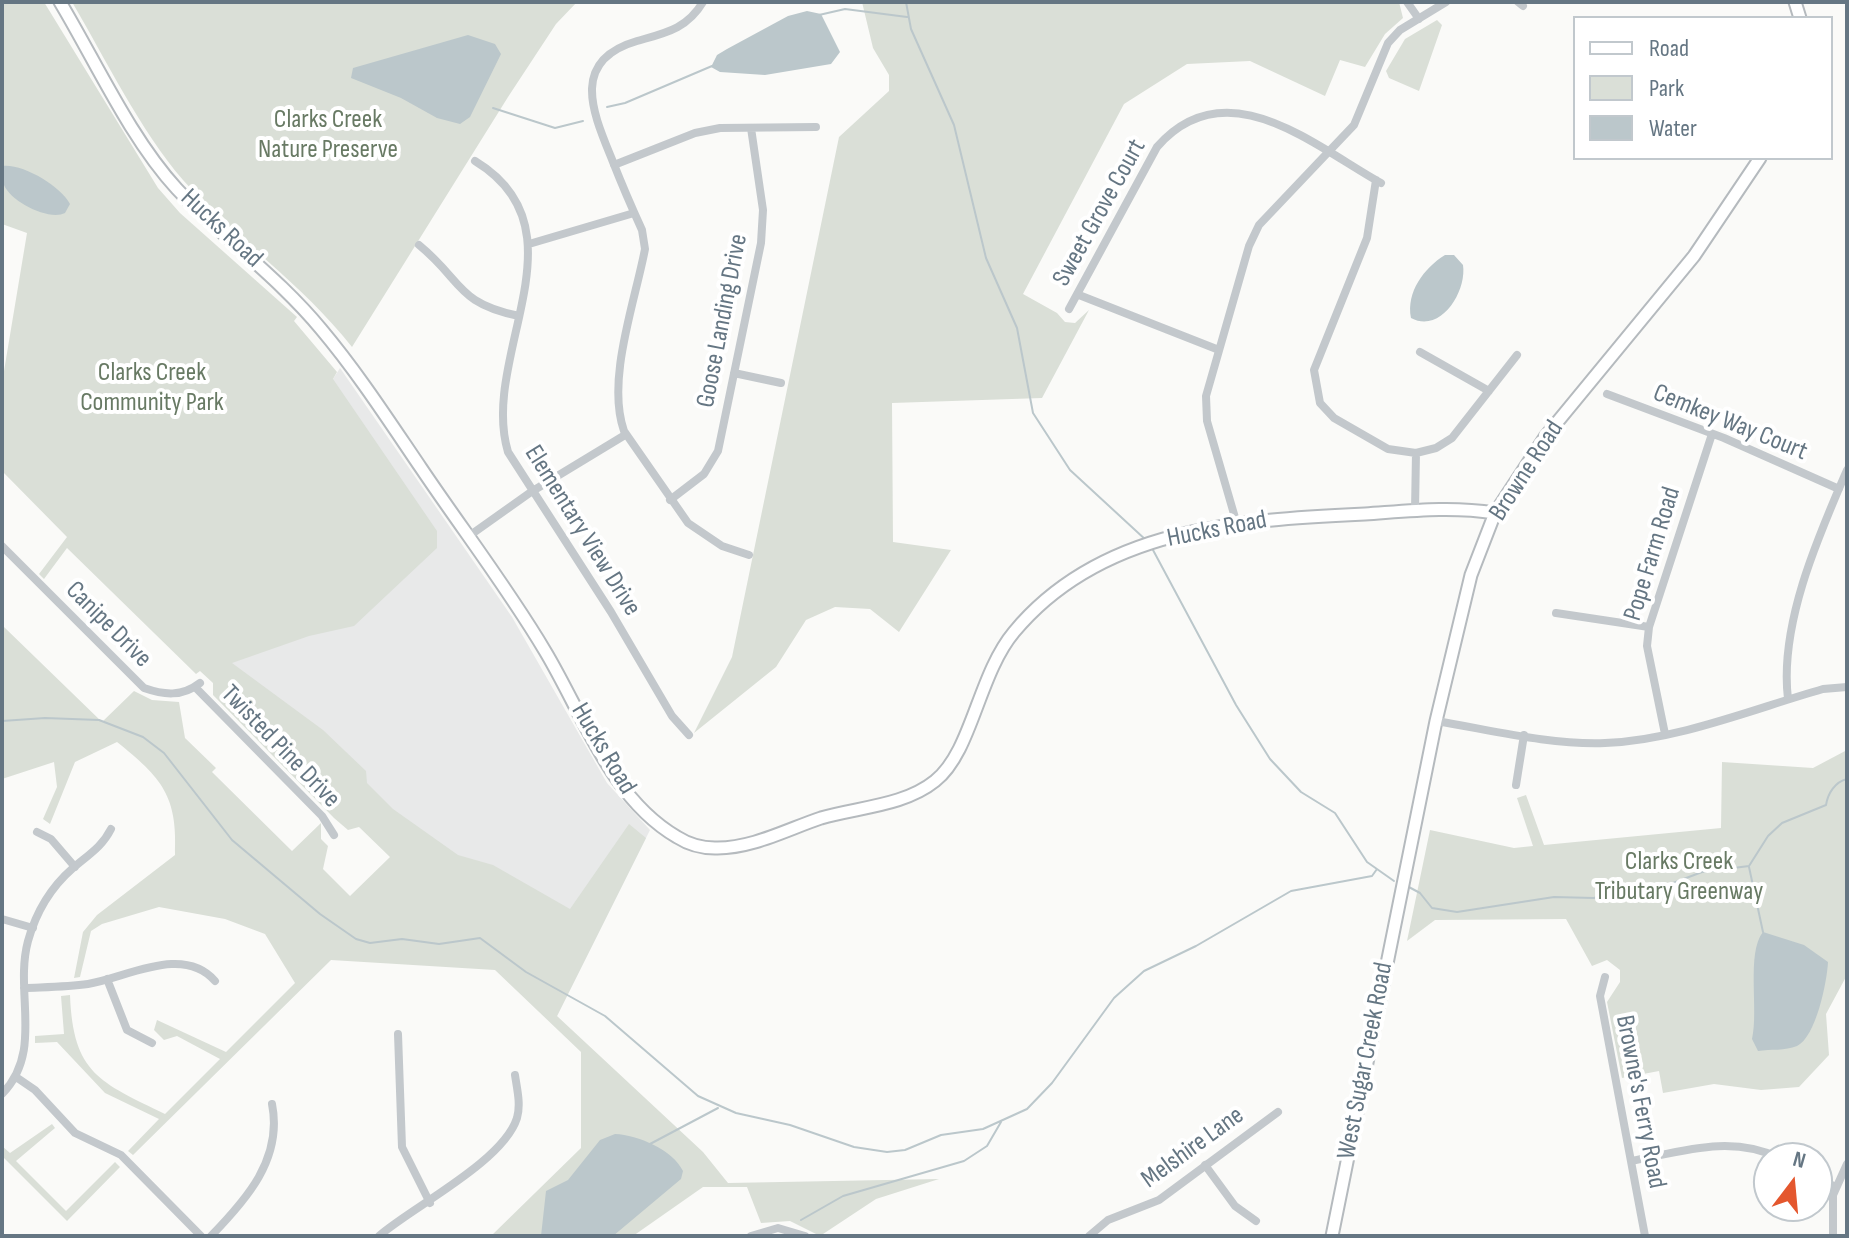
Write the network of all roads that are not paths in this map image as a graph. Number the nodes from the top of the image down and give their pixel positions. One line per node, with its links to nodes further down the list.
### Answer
1 (60, 2): 35 (main road, Hucks Road)
2 (703, 2): 11 (street)
3 (1407, 2): 5 (street)
4 (1446, 2): 5 (street)
5 (1419, 19): 8 (street)
6 (816, 127): 7 (street)
7 (751, 128): 11 (street); 21 (street, Goose Landing Drive)
8 (1329, 152): 15 (street, Sweet Grove Court); 18 (street); 27 (street, Sweet Grove Court)
9 (1759, 160): 33 (main road, Browne Road)
10 (475, 161): 13 (street, Elementary View Drive)
11 (614, 165): 12 (street)
12 (634, 213): 13 (street); 26 (street)
13 (529, 244): 17 (street, Elementary View Drive)
14 (419, 245): 17 (street)
15 (1079, 295): 16 (street, Sweet Grove Court); 18 (street)
16 (1069, 309)
17 (519, 316): 30 (street, Elementary View Drive)
18 (1219, 350): 34 (street)
19 (1420, 352): 23 (street)
20 (1517, 355): 23 (street)
21 (734, 373): 22 (street); 31 (street, Goose Landing Drive)
22 (781, 383)
23 (1489, 391): 27 (street)
24 (1607, 394): 25 (street, Cemkey Way Court)
25 (1712, 434): 29 (street, Cemkey Way Court); 39 (street, Pope Farm Road)
26 (625, 435): 30 (street); 31 (street)
27 (1416, 453): 32 (street)
28 (1847, 470): 29 (street)
29 (1839, 489): 42 (street)
30 (531, 492): 35 (street); 45 (street, Elementary View Drive)
31 (670, 500): 37 (street)
32 (1415, 510): 33 (main road, Hucks Road); 34 (main road, Hucks Road)
33 (1495, 513): 43 (main road, Browne Road)
34 (1236, 521): 35 (main road, Hucks Road)
35 (469, 536)
36 (2, 546): 40 (street, Canipe Drive)
37 (749, 555)
38 (1556, 613): 39 (street)
39 (1649, 627): 44 (street, Pope Farm Road)
40 (198, 685): 50 (street, Twisted Pine Drive)
41 (1847, 687): 42 (street)
42 (1788, 699): 44 (street)
43 (1436, 721): 46 (street); 52 (main road, Browne Road)
44 (1665, 734): 46 (street)
45 (689, 735)
46 (1524, 735): 47 (street)
47 (1516, 785)
48 (111, 829): 51 (street)
49 (37, 832): 51 (street)
50 (334, 835)
51 (75, 867): 54 (street)
52 (1400, 887): 80 (main road, West Sugar Creek Road)
53 (2, 919): 54 (street)
54 (33, 928): 58 (street)
55 (1605, 977): 67 (street, Browne's Ferry Road)
56 (107, 979): 57 (street); 58 (street); 60 (street)
57 (215, 981)
58 (24, 988): 62 (street)
59 (398, 1034): 72 (street)
60 (152, 1043)
61 (515, 1075): 72 (street)
62 (16, 1077): 63 (street); 74 (street)
63 (2, 1094)
64 (272, 1104): 75 (street)
65 (1278, 1112): 69 (street, Melshire Lane)
66 (1753, 1148): 67 (street)
67 (1631, 1161): 81 (street, Browne's Ferry Road)
68 (1847, 1164): 71 (street)
69 (1205, 1165): 73 (street); 79 (street, Melshire Lane)
70 (1833, 1186): 71 (street)
71 (1836, 1187): 82 (street)
72 (430, 1203): 76 (street)
73 (1256, 1221)
74 (201, 1236)
75 (211, 1236)
76 (379, 1236)
77 (751, 1236): 78 (street)
78 (805, 1236)
79 (1089, 1236)
80 (1332, 1236)
81 (1645, 1236)
82 (1833, 1236)

